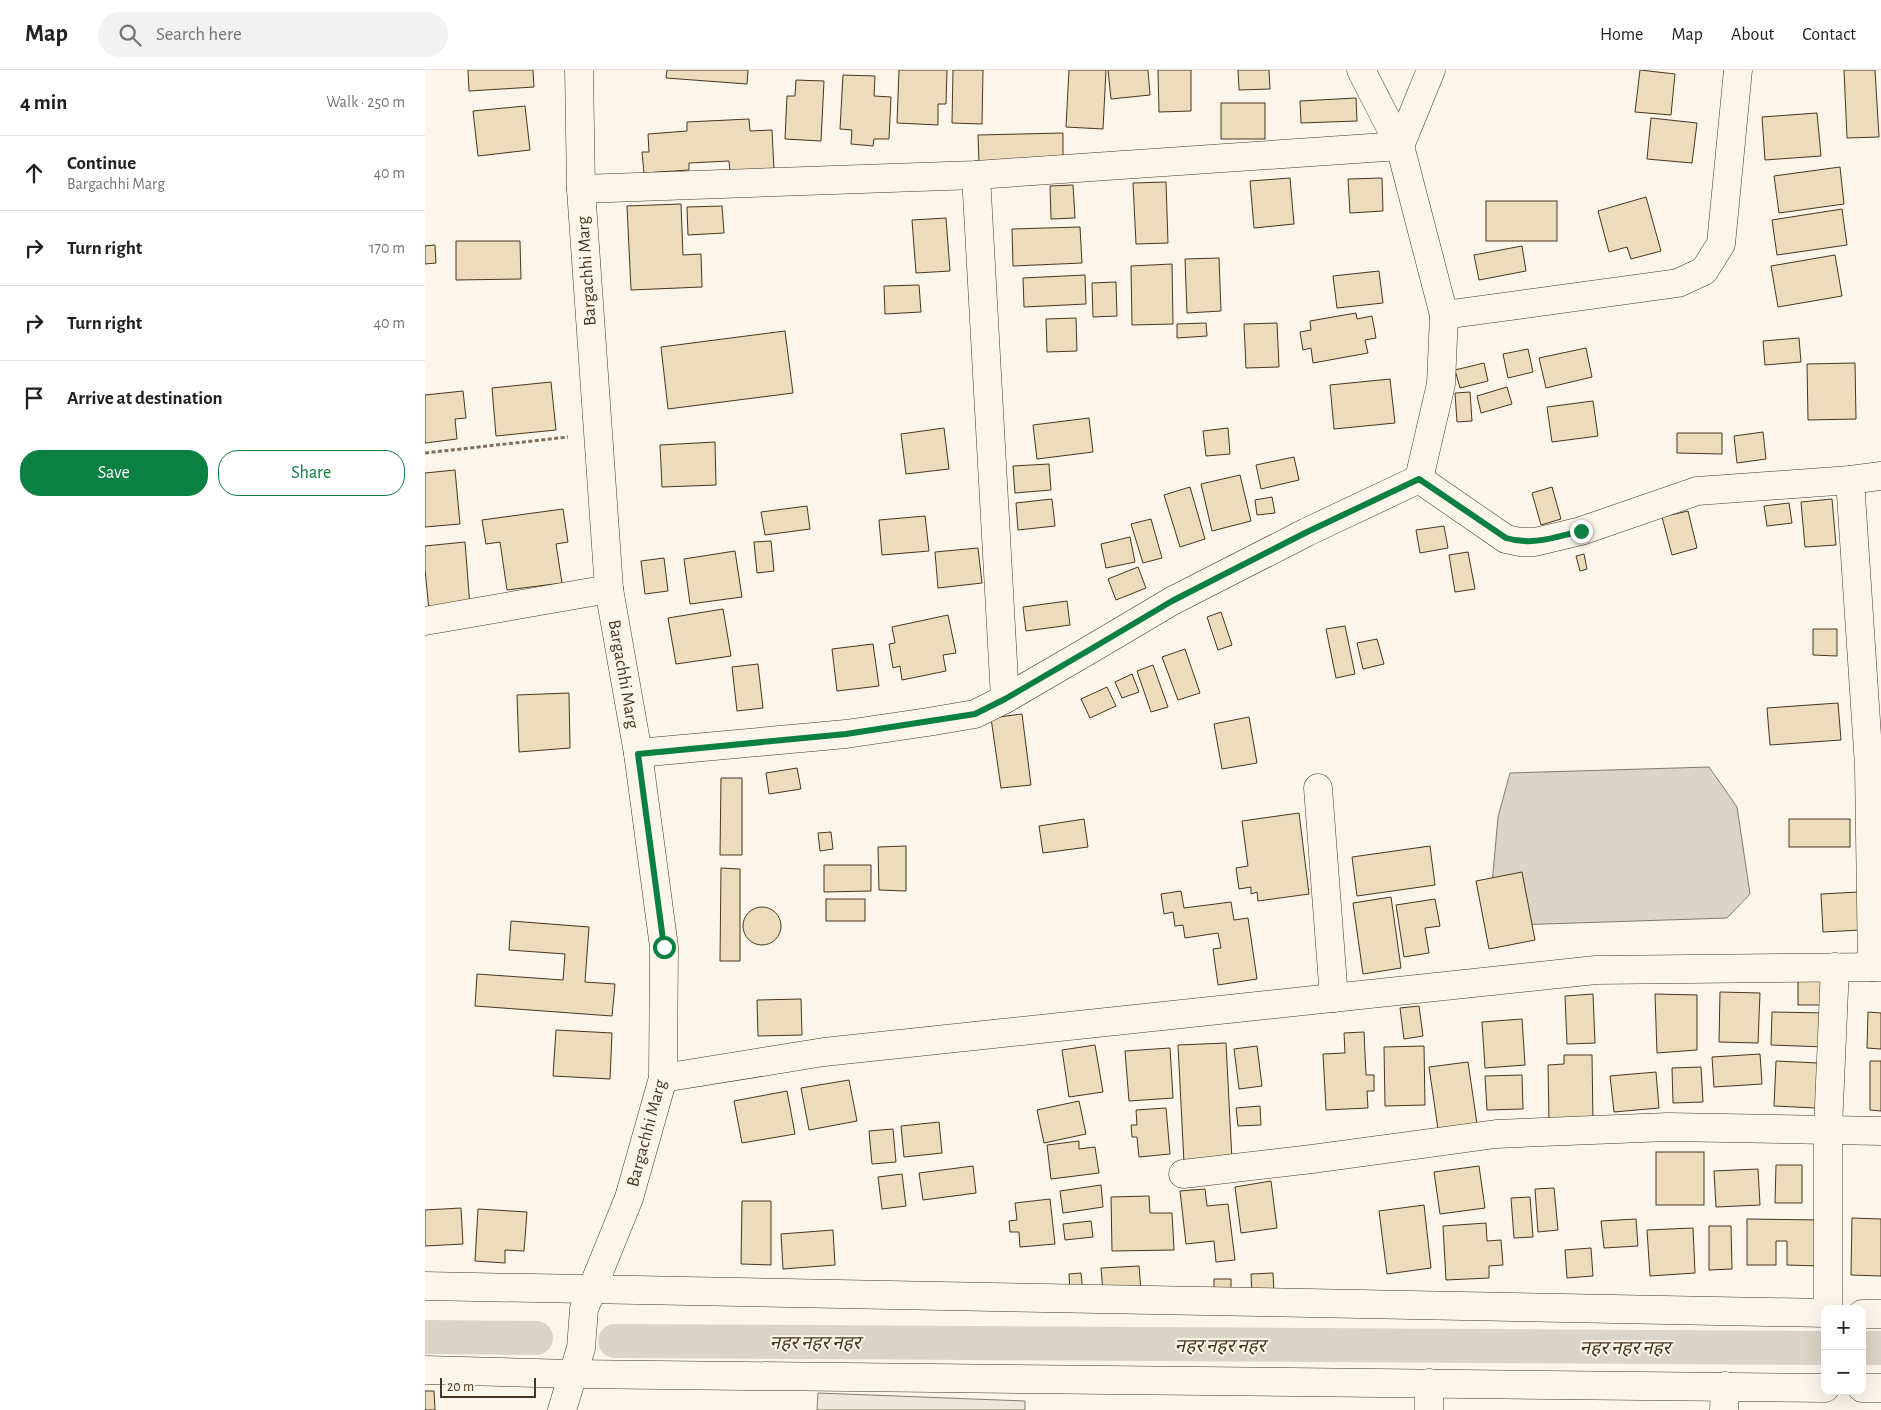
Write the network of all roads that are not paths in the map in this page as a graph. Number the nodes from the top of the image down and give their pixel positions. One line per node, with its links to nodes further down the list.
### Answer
1 (579, 70): 7 (street, Bargachhi Marg)
2 (1361, 70): 5 (street)
3 (1431, 70): 5 (street)
4 (1738, 70): 8 (street)
5 (1400, 146): 6 (street); 8 (street)
6 (976, 175): 7 (street); 15 (street)
7 (581, 189): 12 (street, Bargachhi Marg)
8 (1444, 315): 10 (street)
9 (1881, 476): 11 (street)
10 (1419, 479): 11 (street); 15 (street)
11 (1850, 480): 14 (street)
12 (609, 589): 13 (street); 16 (street, Bargachhi Marg)
13 (425, 621)
14 (1872, 663): 17 (street)
15 (1005, 699): 16 (street)
16 (638, 754): 22 (street, Bargachhi Marg)
17 (1875, 765): 20 (street)
18 (1318, 788): 21 (street)
19 (1835, 967): 20 (street); 21 (street); 23 (street)
20 (1876, 967)
21 (1334, 998): 22 (street)
22 (663, 1078): 27 (street, Bargachhi Marg)
23 (1828, 1129): 24 (street); 25 (street); 28 (street)
24 (1881, 1131)
25 (1183, 1174)
26 (425, 1286): 27 (street)
27 (588, 1299): 29 (street); 33 (street, Bargachhi Marg)
28 (1828, 1305)
29 (1821, 1313)
30 (1866, 1314): 31 (street)
31 (1881, 1314)
32 (425, 1370): 33 (street)
33 (573, 1374): 37 (street); 39 (street, Bargachhi Marg)
34 (1821, 1388): 38 (street)
35 (1866, 1388): 36 (street)
36 (1881, 1388)
37 (1429, 1397): 38 (street)
38 (1725, 1398)
39 (562, 1410)

